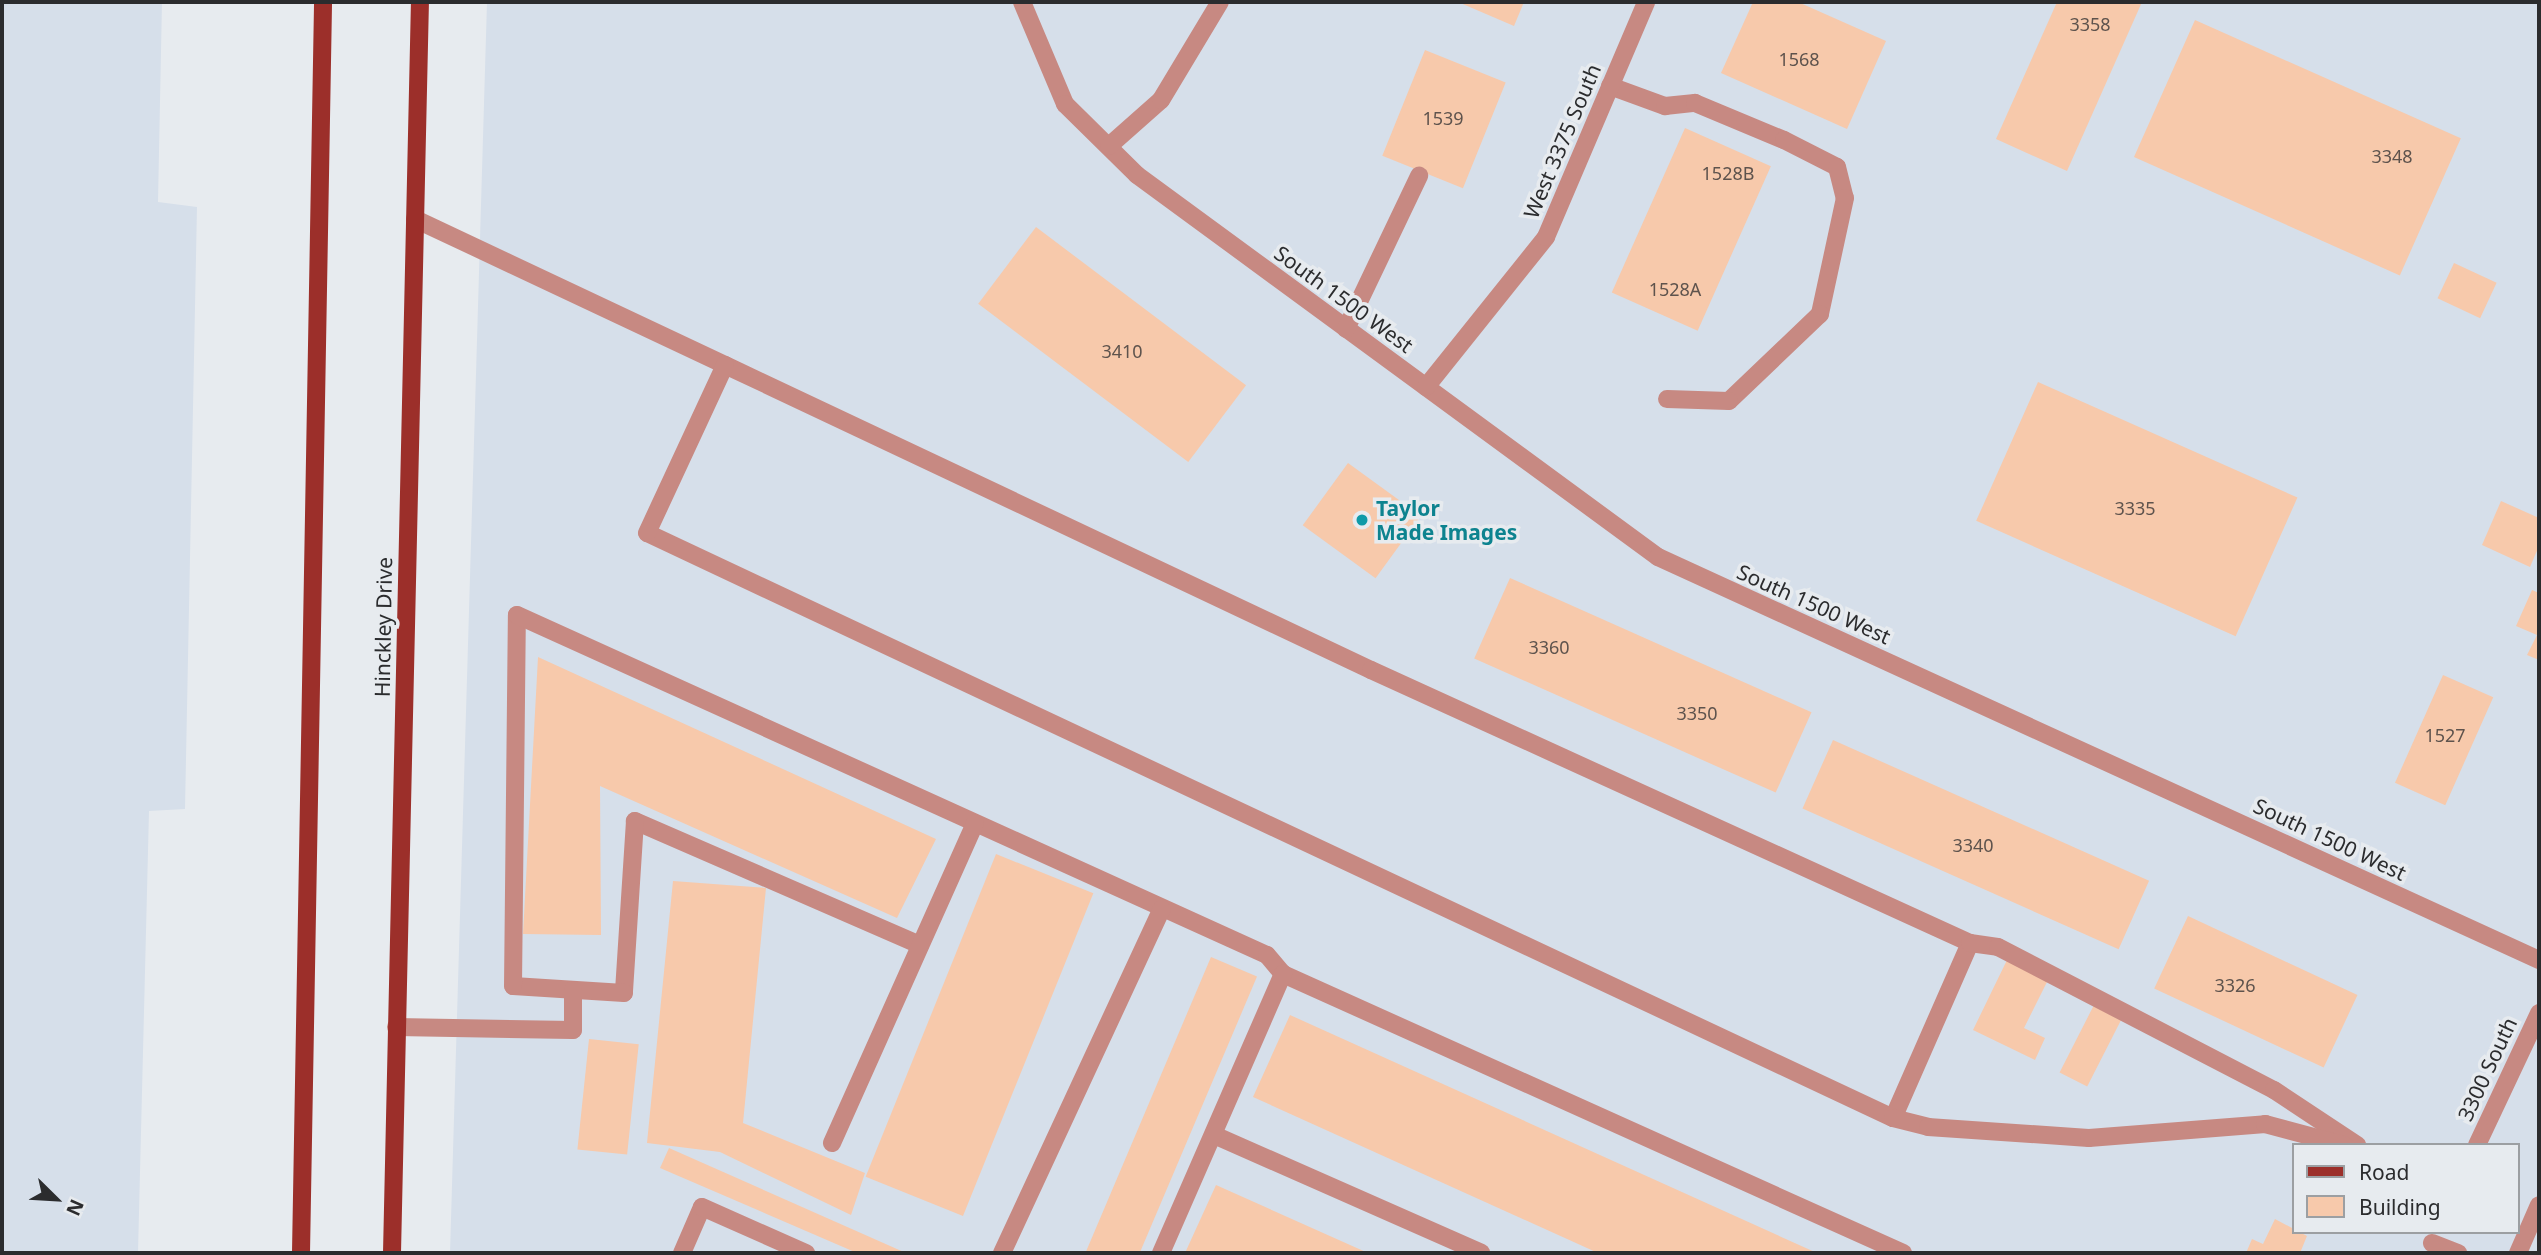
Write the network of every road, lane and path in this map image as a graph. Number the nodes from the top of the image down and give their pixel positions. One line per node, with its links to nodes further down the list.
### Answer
1 (323, 2): 31 (main road)
2 (420, 2): 9 (main road, Hinckley Drive)
3 (1023, 2): 7 (street, South 1500 West)
4 (1220, 2): 7 (street)
5 (1646, 2): 6 (street, West 3375 South)
6 (1610, 86): 12 (street, West 3375 South); 13 (street)
7 (1109, 146): 10 (street, South 1500 West)
8 (1419, 176): 10 (street)
9 (415, 219): 11 (street); 22 (main road, Hinckley Drive)
10 (1346, 329): 12 (street, South 1500 West)
11 (725, 365): 16 (street); 23 (street)
12 (1426, 387): 18 (street, South 1500 West)
13 (1667, 399)
14 (975, 824): 15 (street); 17 (street); 20 (street)
15 (1162, 909): 19 (street); 35 (street)
16 (1970, 943): 23 (street); 27 (street)
17 (920, 944): 20 (street); 25 (street)
18 (2539, 960)
19 (1283, 974): 24 (street); 38 (street)
20 (573, 990): 22 (street)
21 (2539, 1013): 28 (street, 3300 South)
22 (396, 1027): 32 (main road, Hinckley Drive)
23 (1892, 1118): 26 (street)
24 (1214, 1135): 36 (street); 37 (street)
25 (832, 1143)
26 (2336, 1143)
27 (2354, 1143)
28 (2478, 1143)
29 (2539, 1205): 40 (street)
30 (2432, 1243): 39 (street)
31 (301, 1253)
32 (392, 1253)
33 (682, 1253): 34 (street)
34 (806, 1253)
35 (1002, 1253)
36 (1161, 1253)
37 (1481, 1253)
38 (1903, 1253)
39 (2458, 1253)
40 (2518, 1253)

